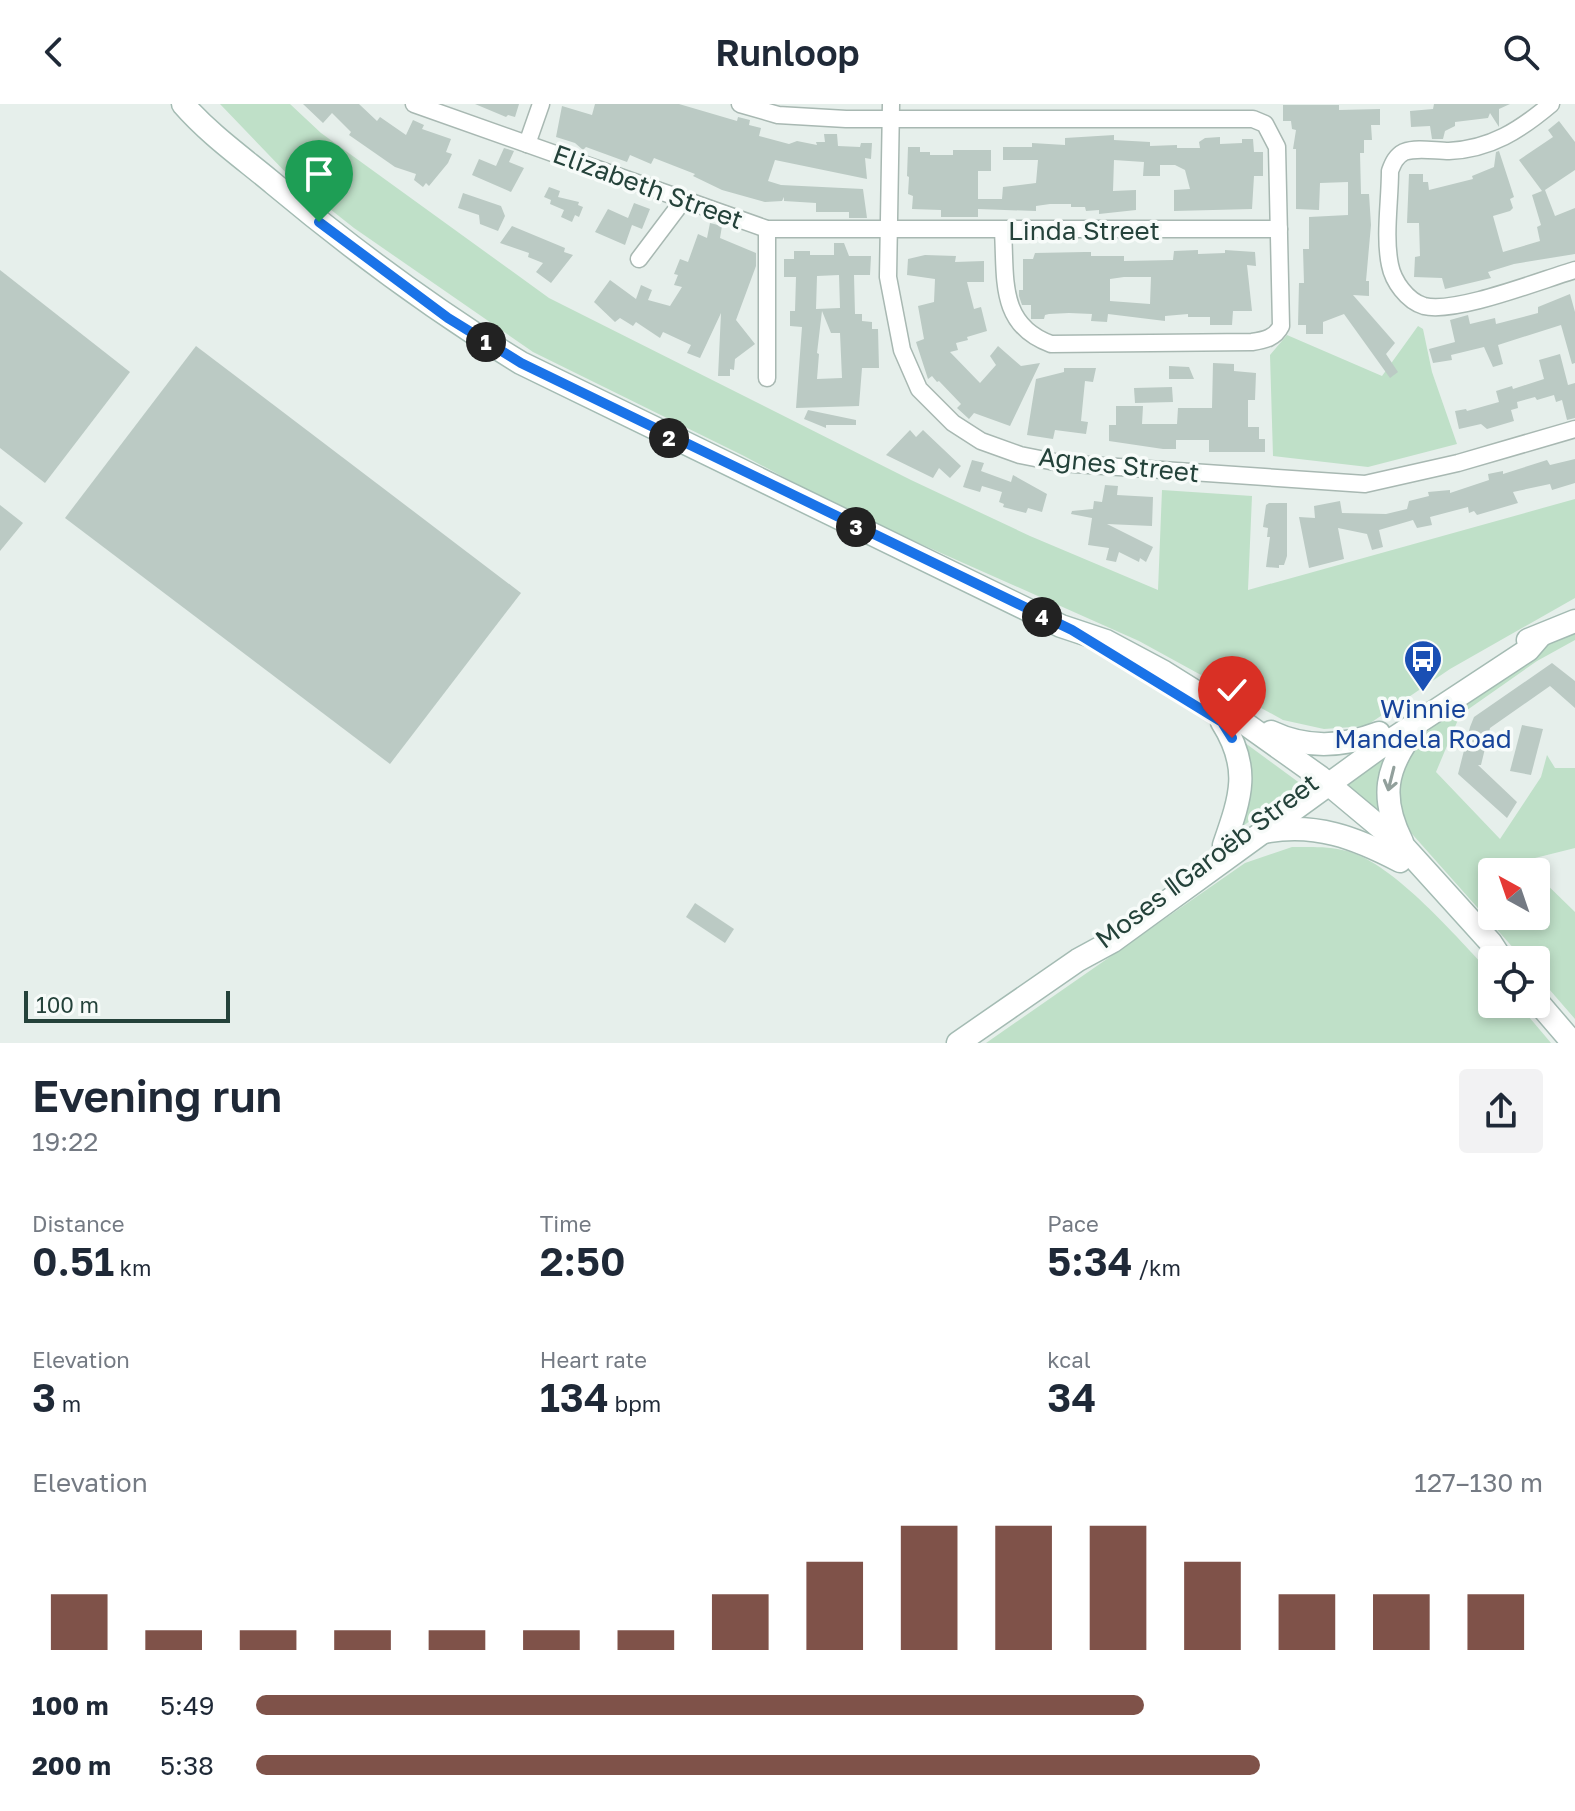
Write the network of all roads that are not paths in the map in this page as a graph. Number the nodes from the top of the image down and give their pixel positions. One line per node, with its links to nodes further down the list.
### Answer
1 (414, 104): 7 (street, Elizabeth Street)
2 (541, 104): 7 (street)
3 (740, 104): 6 (street)
4 (1551, 104): 14 (street)
5 (187, 105): 20 (main road)
6 (891, 110): 10 (street); 11 (street, Agnes Street)
7 (527, 144): 8 (street, Elizabeth Street)
8 (682, 202): 9 (street, Elizabeth Street); 13 (street)
9 (767, 229): 11 (street, Elizabeth Street); 15 (street)
10 (1279, 229): 12 (street, Linda Street); 12 (street)
11 (890, 231): 12 (street, Linda Street); 16 (street, Agnes Street)
12 (1003, 231)
13 (639, 259)
14 (1575, 270)
15 (767, 378)
16 (1575, 429)
17 (1575, 621): 18 (main road, Moses ǁGaroëb Street)
18 (1540, 636): 19 (main road, Moses ǁGaroëb Street); 21 (main road, Moses ǁGaroëb Street)
19 (1426, 717): 22 (main road, Moses ǁGaroëb Street); 25 (main road, one-way to 25)
20 (1228, 718): 21 (main road); 22 (main road); 24 (main road)
21 (1379, 733): 22 (main road, Moses ǁGaroëb Street)
22 (1321, 784): 23 (main road, Moses ǁGaroëb Street); 24 (main road, Moses ǁGaroëb Street); 25 (main road)
23 (1260, 833): 25 (main road); 27 (main road, Moses ǁGaroëb Street)
24 (1224, 845): 27 (main road, Moses ǁGaroëb Street)
25 (1402, 854): 26 (main road)
26 (1489, 946)
27 (1078, 960): 29 (main road, Moses ǁGaroëb Street)
28 (1550, 1016): 30 (main road)
29 (958, 1043)
30 (1573, 1043)

